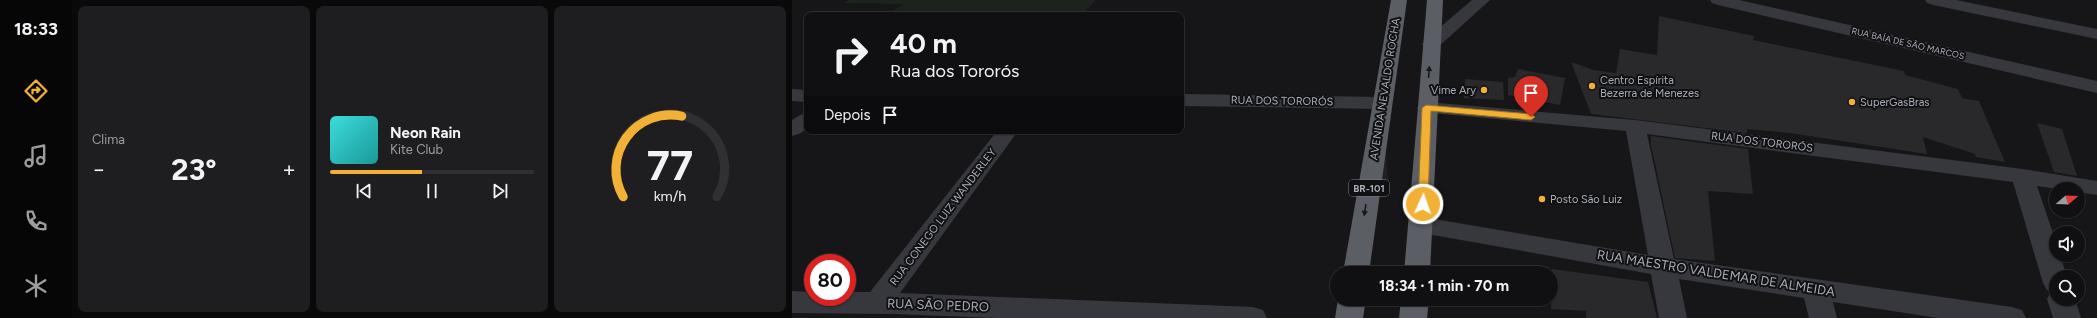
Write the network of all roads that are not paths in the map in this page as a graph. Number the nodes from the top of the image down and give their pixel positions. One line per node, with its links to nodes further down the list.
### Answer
1 (1399, 0): 12 (highway, AVENIDA NEVALDO ROCHA / BR-101)
2 (1435, 0): 7 (highway)
3 (1482, 0): 7 (street)
4 (1718, 0): 8 (street, RUA BAÍA DE SÃO MARCOS)
5 (1933, 0): 6 (street)
6 (2097, 34)
7 (1431, 44): 13 (highway, one-way to 7)
8 (2097, 87)
9 (792, 95): 10 (street)
10 (804, 96)
11 (1184, 100): 12 (street, RUA DOS TORORÓS)
12 (1382, 102): 21 (highway, AVENIDA NEVALDO ROCHA / BR-101, one-way to 21)
13 (1426, 108): 15 (street, RUA DOS TORORÓS); 20 (highway)
14 (804, 121): 16 (street)
15 (1635, 126): 18 (street, RUA DOS TORORÓS); 23 (street)
16 (792, 130)
17 (1006, 134): 30 (street, RUA CONEGO LUIZ WANDERLEY)
18 (2023, 176): 19 (street, RUA DOS TORORÓS); 24 (street)
19 (2097, 188)
20 (1422, 225): 22 (highway); 23 (street, RUA MAESTRO VALDEMAR DE ALMEIDA)
21 (1357, 266)
22 (1418, 266)
23 (1663, 267): 25 (street, RUA MAESTRO VALDEMAR DE ALMEIDA); 34 (street)
24 (2052, 270)
25 (1814, 288): 35 (street); 36 (street, RUA MAESTRO VALDEMAR DE ALMEIDA)
26 (792, 302): 30 (street, RUA SÃO PEDRO)
27 (1351, 306): 32 (highway)
28 (1414, 306): 33 (highway)
29 (2063, 306): 37 (street)
30 (884, 308): 31 (street, RUA SÃO PEDRO)
31 (1253, 318)
32 (1349, 318)
33 (1413, 318)
34 (1673, 318)
35 (1823, 318)
36 (2012, 318)
37 (2067, 318)

